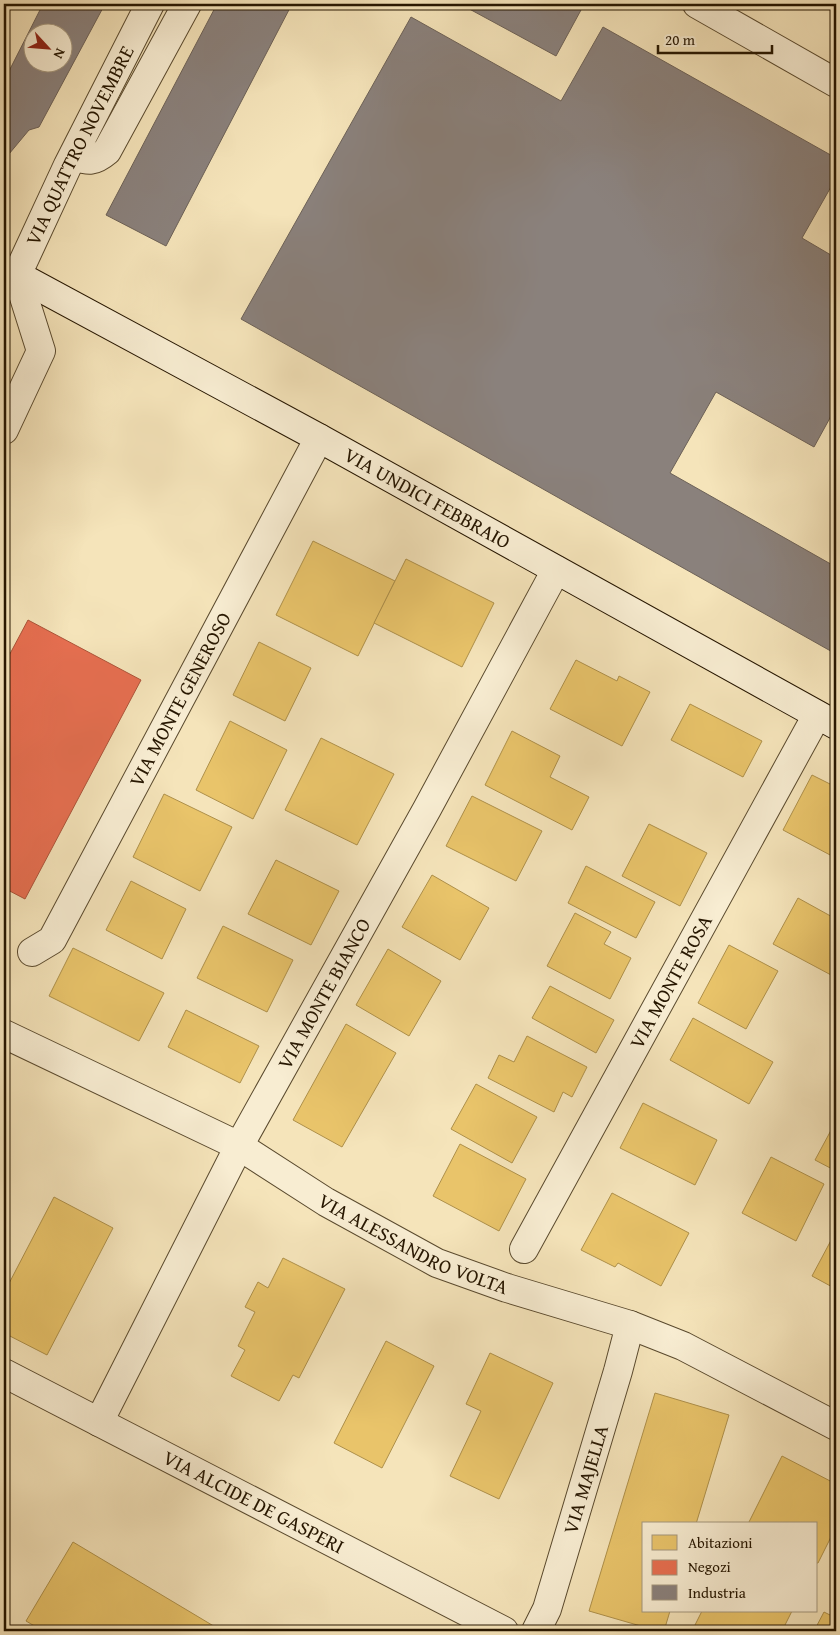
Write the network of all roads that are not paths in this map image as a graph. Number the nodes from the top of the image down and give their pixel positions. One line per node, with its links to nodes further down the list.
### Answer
1 (150, 4): 5 (street, VIA QUATTRO NOVEMBRE)
2 (187, 4): 5 (street)
3 (697, 4): 4 (street)
4 (836, 83)
5 (73, 157): 6 (street, VIA QUATTRO NOVEMBRE)
6 (11, 277): 7 (street); 8 (street, VIA UNDICI FEBBRAIO)
7 (4, 430)
8 (318, 438): 9 (street, VIA UNDICI FEBBRAIO); 11 (street, VIA MONTE GENEROSO)
9 (556, 570): 10 (street, VIA UNDICI FEBBRAIO); 13 (street, VIA MONTE BIANCO)
10 (827, 720): 14 (street, VIA MONTE ROSA)
11 (32, 952)
12 (4, 1034): 13 (street, VIA ALESSANDRO VOLTA)
13 (238, 1146): 15 (street, VIA ALESSANDRO VOLTA); 17 (street, VIA MONTE BIANCO)
14 (524, 1248)
15 (630, 1325): 18 (street, VIA ALESSANDRO VOLTA); 20 (street, VIA MAJELLA)
16 (4, 1373): 17 (street, VIA ALCIDE DE GASPERI)
17 (99, 1422): 19 (street, VIA ALCIDE DE GASPERI)
18 (836, 1426)
19 (504, 1631)
20 (536, 1631)

